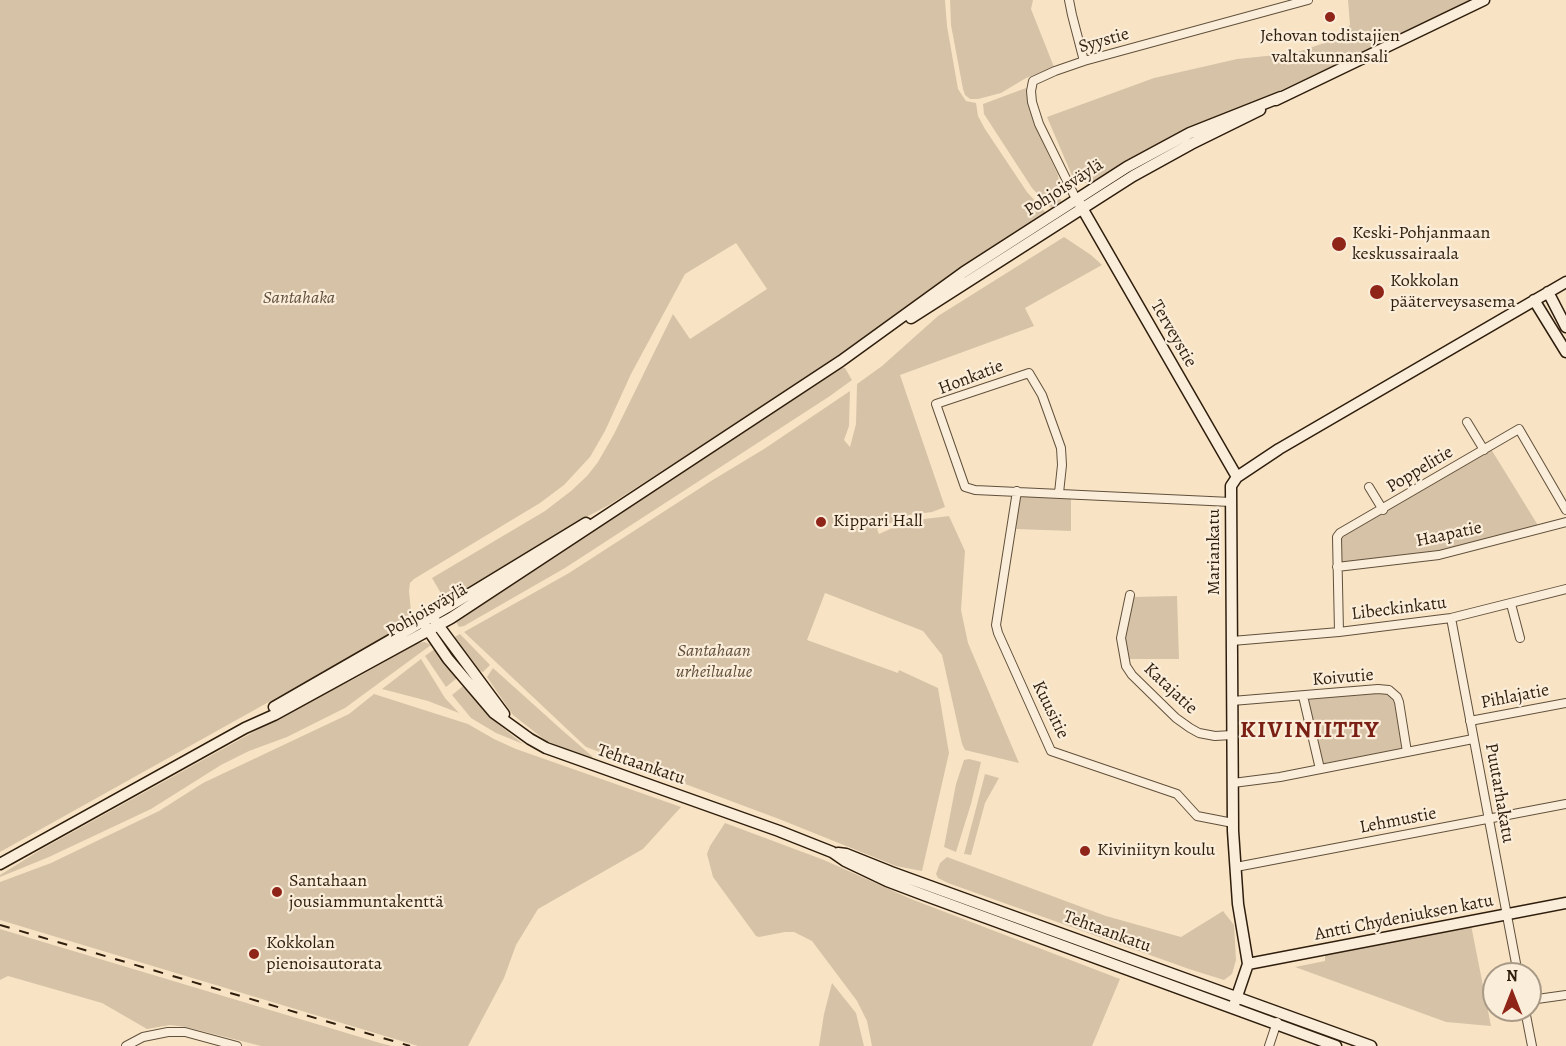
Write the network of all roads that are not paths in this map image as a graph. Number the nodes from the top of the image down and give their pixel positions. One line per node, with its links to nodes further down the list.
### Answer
1 (1070, 0): 4 (street)
2 (1308, 0): 4 (street, Syystie)
3 (1484, 0): 5 (main road, Pohjoisväylä)
4 (1084, 62): 5 (street, Syystie)
5 (1079, 203): 13 (main road, Terveystie); 26 (main road, Pohjoisväylä)
6 (1566, 282): 7 (main road)
7 (1548, 292): 8 (main road); 9 (main road)
8 (1534, 300): 10 (main road); 13 (main road)
9 (1566, 327)
10 (1566, 352)
11 (1467, 422): 12 (street)
12 (1484, 450): 18 (street, Poppelitie); 19 (street, Poppelitie)
13 (1237, 477): 17 (main road, Mariankatu)
14 (1369, 487): 18 (street)
15 (1017, 491): 16 (street, Honkatie); 16 (street, Honkatie); 41 (street, Kuusitie)
16 (1059, 493): 17 (street, Honkatie)
17 (1231, 502): 29 (main road, Mariankatu)
18 (1383, 510): 21 (street, Poppelitie)
19 (1566, 510)
20 (1566, 522): 21 (street, Haapatie)
21 (1337, 567): 27 (street, Poppelitie)
22 (1566, 589): 24 (street, Libeckinkatu)
23 (1130, 595): 34 (street, Katajatie)
24 (1511, 604): 25 (street, Libeckinkatu); 28 (street)
25 (1451, 618): 27 (street, Libeckinkatu); 33 (street, Puutarhakatu)
26 (430, 623): 42 (main road, Tehtaankatu); 43 (main road, Pohjoisväylä)
27 (1339, 632): 29 (street, Libeckinkatu)
28 (1520, 638)
29 (1232, 641): 31 (main road, Mariankatu)
30 (1303, 696): 31 (street, Koivutie); 36 (street, Koivutie); 37 (street)
31 (1232, 701): 34 (main road, Mariankatu)
32 (1566, 702): 33 (street, Pihlajatie)
33 (1470, 721): 35 (street, Puutarhakatu)
34 (1232, 735): 38 (main road, Mariankatu)
35 (1473, 739): 36 (street); 40 (street, Puutarhakatu)
36 (1407, 752): 37 (street)
37 (1320, 769): 38 (street)
38 (1233, 783): 41 (main road, Mariankatu)
39 (1566, 804): 40 (street, Lehmustie)
40 (1488, 819): 44 (street, Lehmustie); 46 (street, Puutarhakatu)
41 (1233, 823): 44 (main road, Mariankatu)
42 (832, 852): 50 (main road, Tehtaankatu); 52 (main road, Tehtaankatu)
43 (0, 864)
44 (1236, 867): 48 (main road, Mariankatu)
45 (1566, 903): 46 (main road, Antti Chydeniuksen katu)
46 (1506, 915): 47 (street, Puutarhakatu); 48 (main road, Antti Chydeniuksen katu)
47 (1516, 962)
48 (1248, 964): 50 (main road, Mariankatu)
49 (1566, 994): 51 (street)
50 (1237, 997): 52 (main road, Mariankatu); 53 (main road, Tehtaankatu)
51 (1542, 998)
52 (1233, 1008): 53 (main road, Tehtaankatu)
53 (1278, 1019): 57 (street); 58 (main road, Tehtaankatu); 59 (main road, Tehtaankatu)
54 (1527, 1022): 60 (street)
55 (126, 1046): 56 (street)
56 (237, 1046)
57 (1269, 1046)
58 (1336, 1046)
59 (1371, 1046)
60 (1532, 1046)

